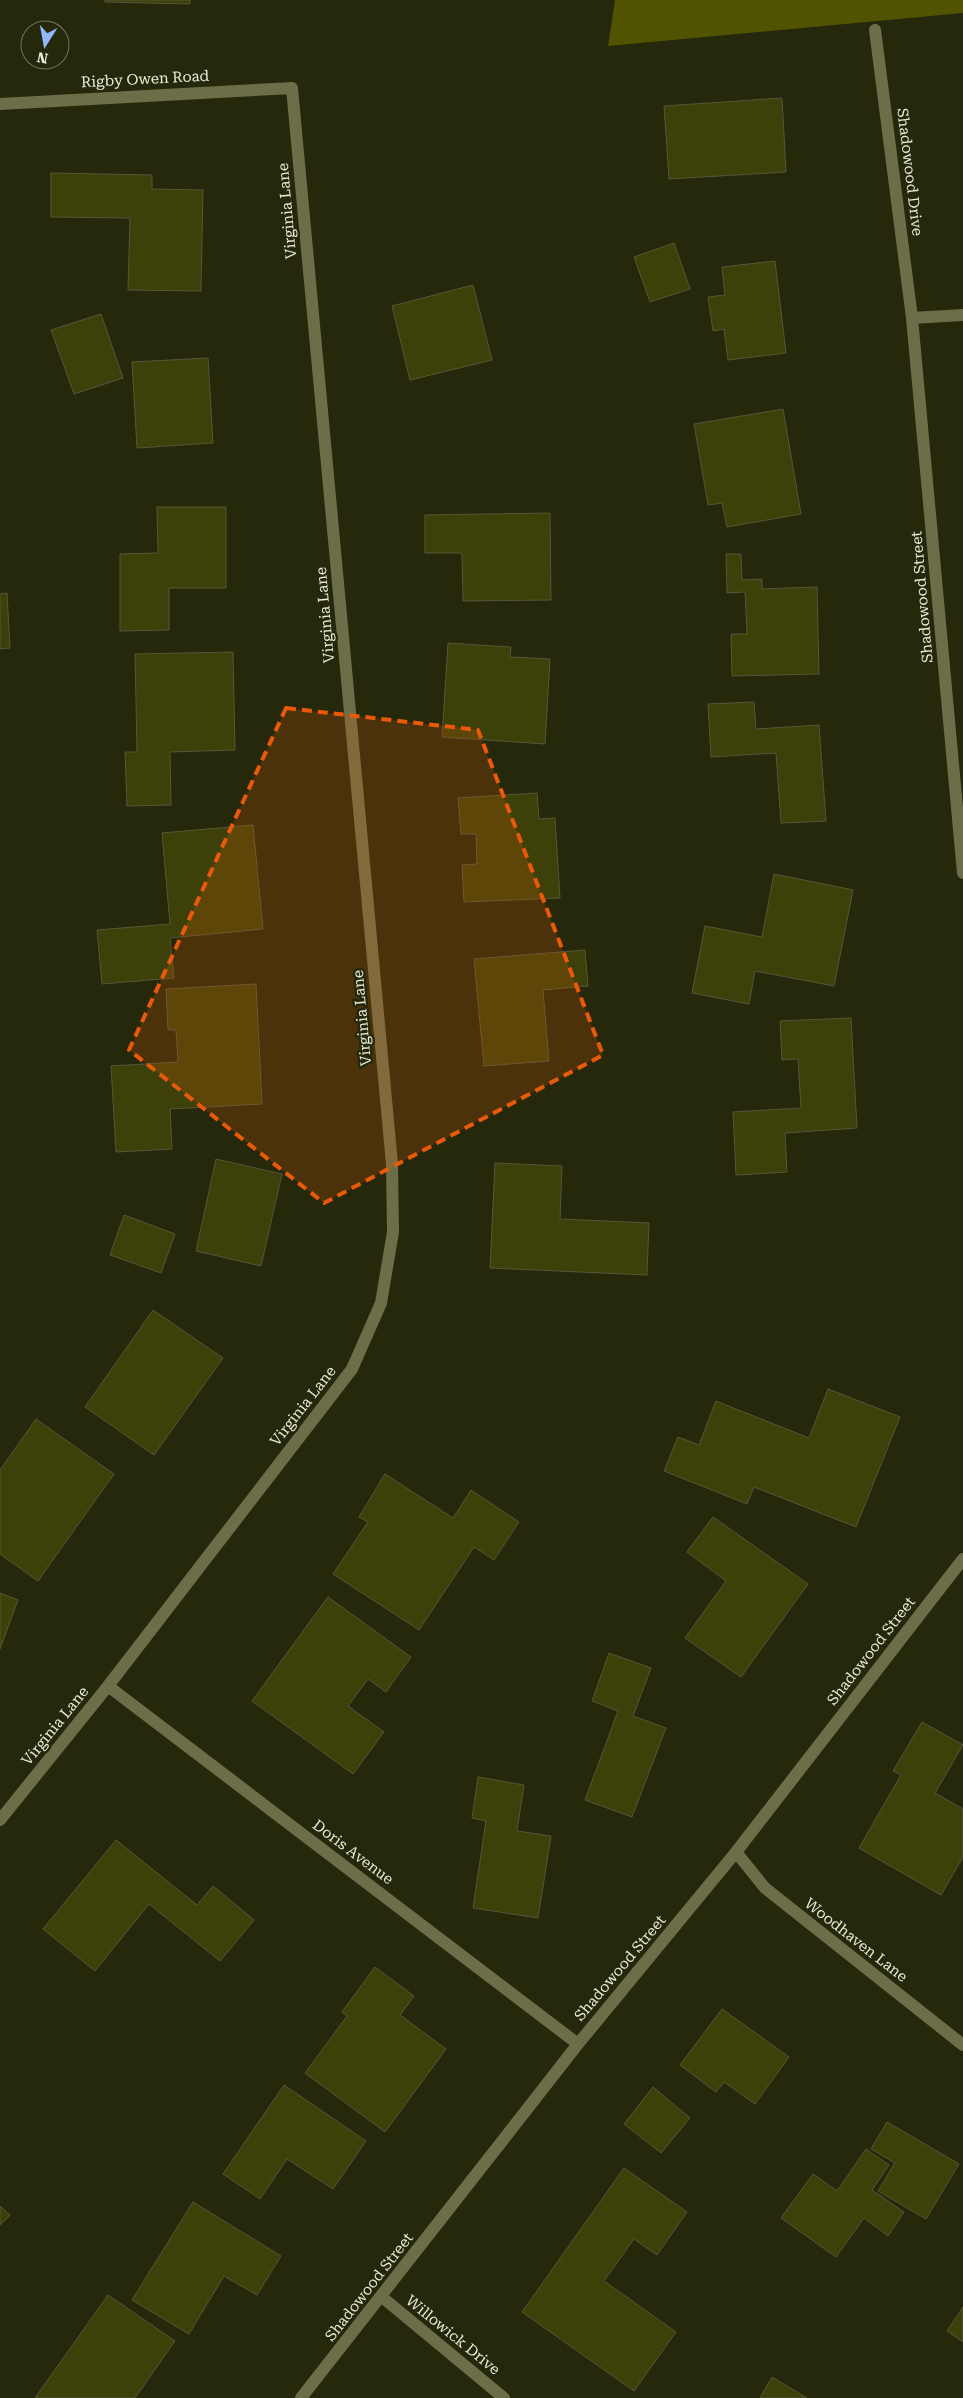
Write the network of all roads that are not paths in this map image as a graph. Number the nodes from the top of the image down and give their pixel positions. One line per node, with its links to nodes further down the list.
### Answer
1 (875, 30): 5 (street, Shadowood Drive)
2 (292, 88): 3 (street, Rigby Owen Road); 8 (street, Virginia Lane)
3 (0, 104)
4 (963, 315): 5 (street)
5 (912, 318): 6 (street, Shadowood Street)
6 (963, 873)
7 (963, 1559): 10 (street, Shadowood Street)
8 (108, 1686): 9 (street, Virginia Lane); 11 (street, Doris Avenue)
9 (0, 1820)
10 (736, 1852): 11 (street, Shadowood Street); 12 (street, Woodhaven Lane)
11 (578, 2044): 13 (street, Shadowood Street)
12 (963, 2045)
13 (382, 2297): 14 (street, Shadowood Street); 15 (street, Willowick Drive)
14 (301, 2398)
15 (504, 2398)

